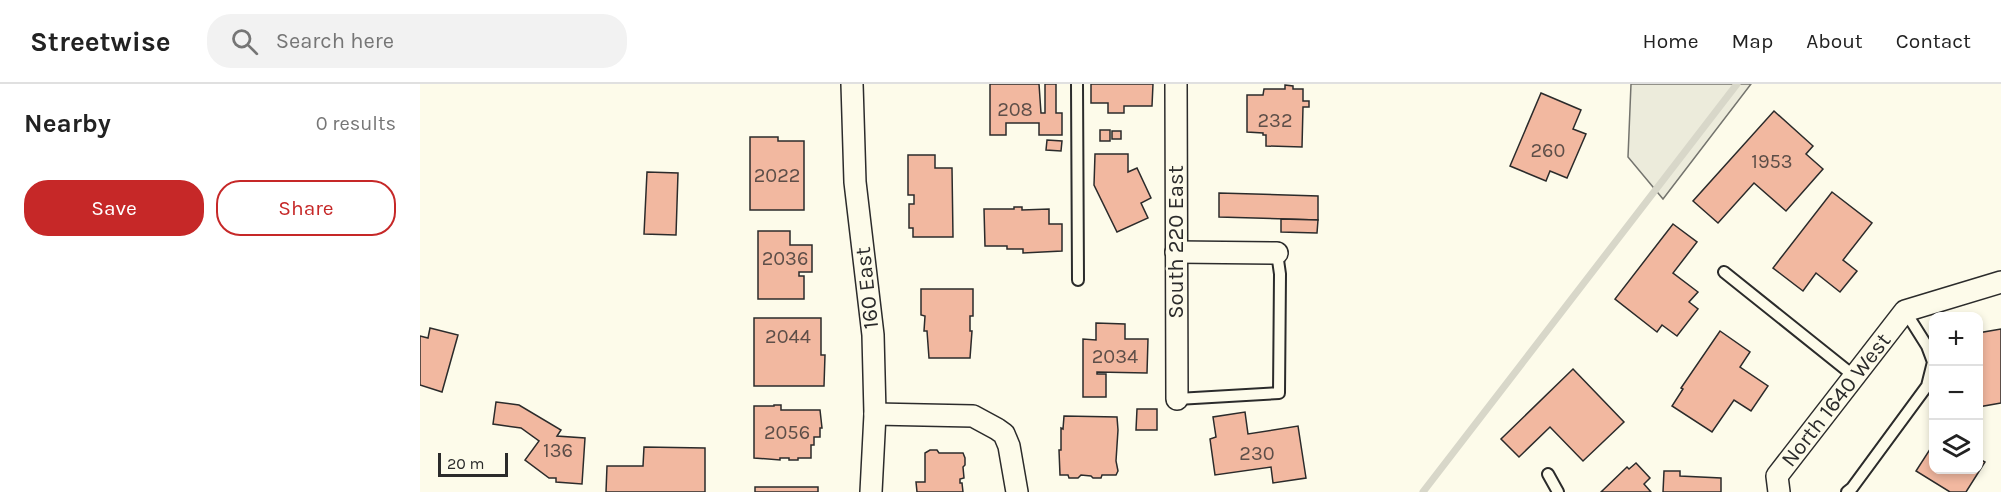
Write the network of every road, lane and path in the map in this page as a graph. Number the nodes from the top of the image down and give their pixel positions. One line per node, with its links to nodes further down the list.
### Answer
1 (852, 84): 12 (street, 160 East)
2 (1077, 84): 7 (lane)
3 (1176, 84): 4 (street, South 220 East)
4 (1176, 252): 5 (street); 11 (street, South 220 East)
5 (1277, 253): 11 (lane)
6 (1724, 272): 10 (lane)
7 (1078, 280)
8 (2001, 282): 9 (street)
9 (1905, 311): 10 (street, North 1640 West); 18 (lane)
10 (1854, 376): 17 (street, North 1640 West)
11 (1177, 399)
12 (875, 414): 14 (street, 160 East); 15 (street)
13 (1548, 474): 16 (lane)
14 (871, 492)
15 (1017, 492)
16 (1558, 492)
17 (1779, 492)
18 (1847, 492)

